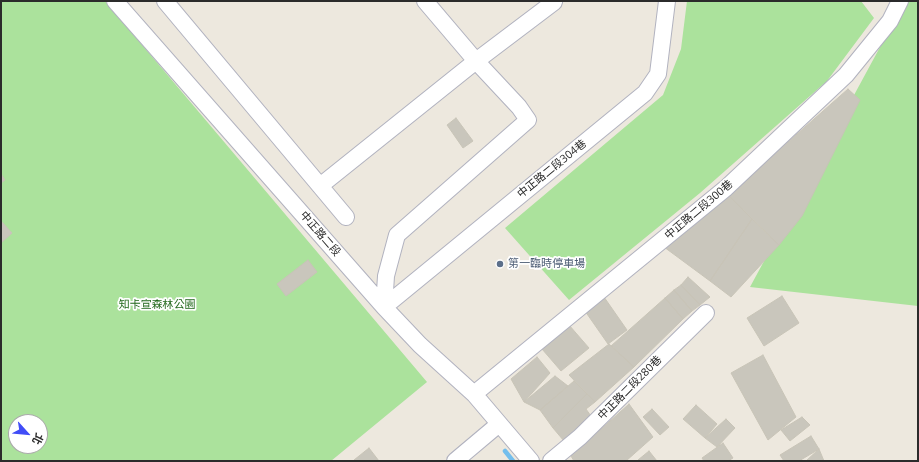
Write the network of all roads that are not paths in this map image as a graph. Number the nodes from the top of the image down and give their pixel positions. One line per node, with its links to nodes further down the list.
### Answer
1 (115, 1): 10 (street, 中正路二段)
2 (166, 1): 8 (street)
3 (425, 1): 7 (street)
4 (667, 1): 10 (street, 中正路二段304巷)
5 (900, 1): 12 (street, 中正路二段300巷)
6 (554, 2): 7 (street)
7 (476, 61): 8 (street); 10 (street)
8 (320, 186): 9 (street)
9 (346, 217)
10 (384, 307): 12 (street, 中正路二段)
11 (706, 313): 16 (street, 中正路二段280巷)
12 (474, 394): 13 (street, 中正路二段)
13 (499, 424): 14 (street); 15 (street, 中正路二段)
14 (455, 461)
15 (531, 461)
16 (551, 461)

